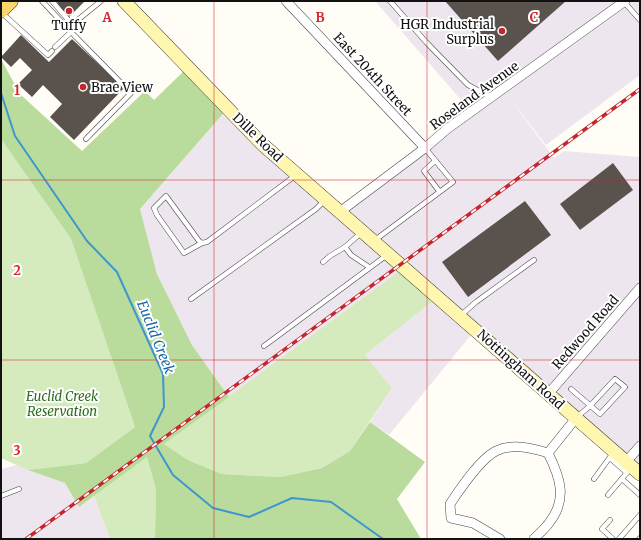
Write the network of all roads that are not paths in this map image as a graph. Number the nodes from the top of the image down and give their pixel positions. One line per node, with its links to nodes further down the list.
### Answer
1 (11, 1): 9 (main road)
2 (42, 1): 11 (lane)
3 (52, 1): 8 (lane)
4 (124, 1): 16 (street, Dille Road)
5 (286, 1): 14 (street, East 204th Street)
6 (390, 1): 12 (lane)
7 (624, 1): 10 (lane); 12 (street, Roseland Avenue)
8 (98, 2)
9 (1, 11): 11 (lane)
10 (640, 20)
11 (71, 32): 13 (lane)
12 (493, 97): 14 (street, Roseland Avenue)
13 (86, 138)
14 (425, 148): 15 (lane); 19 (street, Roseland Avenue)
15 (435, 161): 17 (lane); 17 (lane)
16 (298, 174): 18 (street, Dille Road); 22 (lane)
17 (439, 191): 21 (lane)
18 (326, 199): 19 (street, Dille Road); 30 (lane)
19 (340, 211): 20 (street, Dille Road)
20 (362, 231): 21 (street, Dille Road); 23 (lane)
21 (374, 241): 24 (street, Dille Road)
22 (202, 243): 22 (lane)
23 (345, 247): 26 (lane); 28 (lane)
24 (388, 254): 27 (street, Dille Road); 28 (lane)
25 (534, 260): 31 (lane)
26 (323, 262)
27 (400, 264): 31 (street, Nottingham Road)
28 (369, 268): 32 (lane)
29 (640, 288): 34 (street, Redwood Road)
30 (191, 298)
31 (460, 316): 34 (street, Nottingham Road)
32 (264, 346)
33 (571, 389): 35 (lane)
34 (549, 393): 36 (street, Nottingham Road)
35 (590, 406): 35 (lane); 36 (lane)
36 (576, 418): 38 (street); 39 (street, Nottingham Road)
37 (640, 446): 40 (street)
38 (548, 453): 49 (street); 50 (street)
39 (612, 455): 40 (street, Nottingham Road); 41 (lane)
40 (631, 469): 42 (lane)
41 (594, 479)
42 (622, 479): 44 (lane); 45 (lane)
43 (19, 489): 46 (lane)
44 (608, 495)
45 (640, 495)
46 (1, 496)
47 (640, 515): 52 (lane)
48 (610, 520): 51 (lane)
49 (500, 539)
50 (534, 539)
51 (613, 539)
52 (620, 539)

